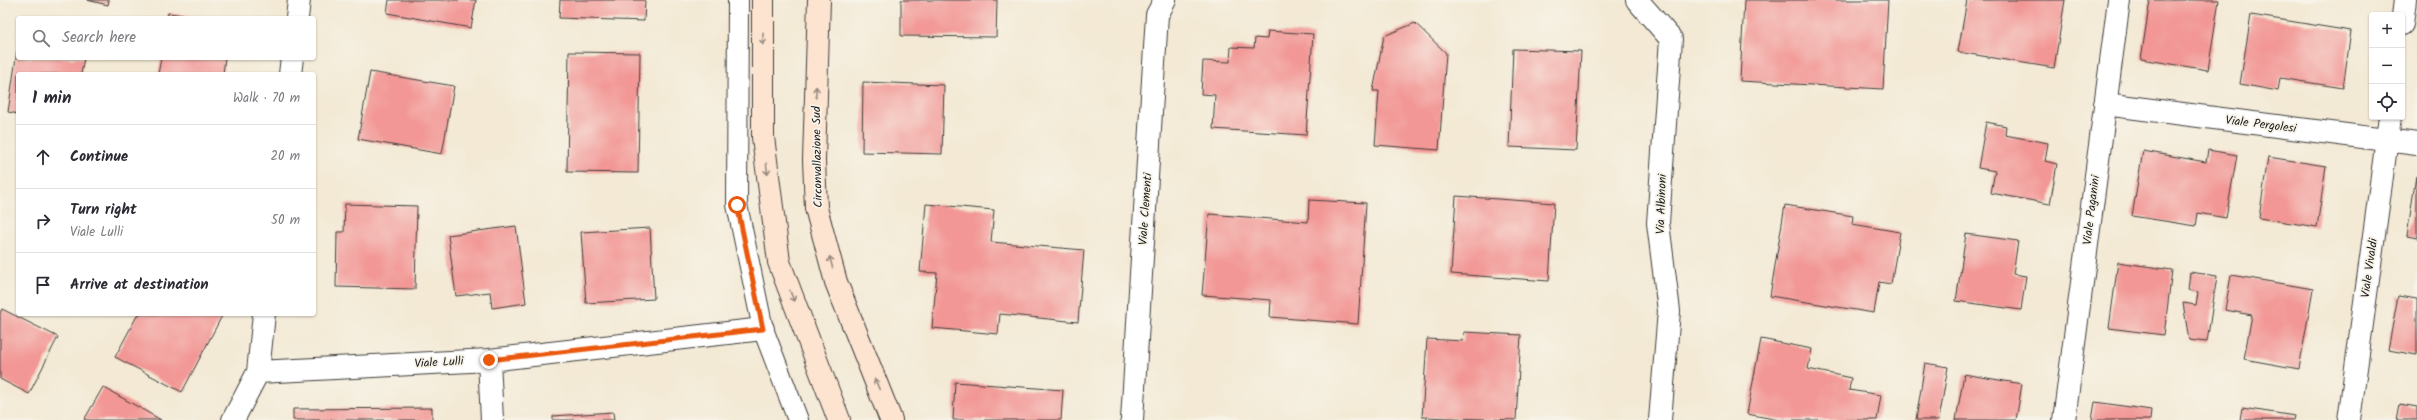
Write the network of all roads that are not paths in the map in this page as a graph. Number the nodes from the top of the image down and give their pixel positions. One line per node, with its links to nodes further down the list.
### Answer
1 (298, 0): 10 (street)
2 (738, 0): 18 (lane)
3 (763, 0): 24 (main road, one-way to 24)
4 (819, 0): 25 (main road, Circonvallazione Sud, one-way to 4)
5 (1165, 0): 26 (street, Viale Clementi)
6 (1637, 0): 27 (street, Via Albinoni)
7 (2119, 0): 13 (street, Viale Paganini)
8 (2405, 0): 9 (street)
9 (2404, 12)
10 (296, 16)
11 (292, 60): 12 (street)
12 (290, 72)
13 (2105, 104): 15 (street, Viale Pergolesi); 28 (street, Viale Paganini)
14 (2389, 120): 15 (street, Viale Vivaldi)
15 (2386, 140): 16 (street, Viale Pergolesi); 29 (street, Viale Vivaldi)
16 (2417, 144)
17 (264, 316): 20 (street)
18 (763, 329): 19 (street, Viale Lulli); 23 (lane)
19 (489, 360): 20 (street, Viale Lulli); 22 (street)
20 (258, 372): 21 (street)
21 (233, 420)
22 (492, 420)
23 (798, 420)
24 (838, 420)
25 (891, 420)
26 (1132, 420)
27 (1660, 420)
28 (2064, 420)
29 (2350, 420)

